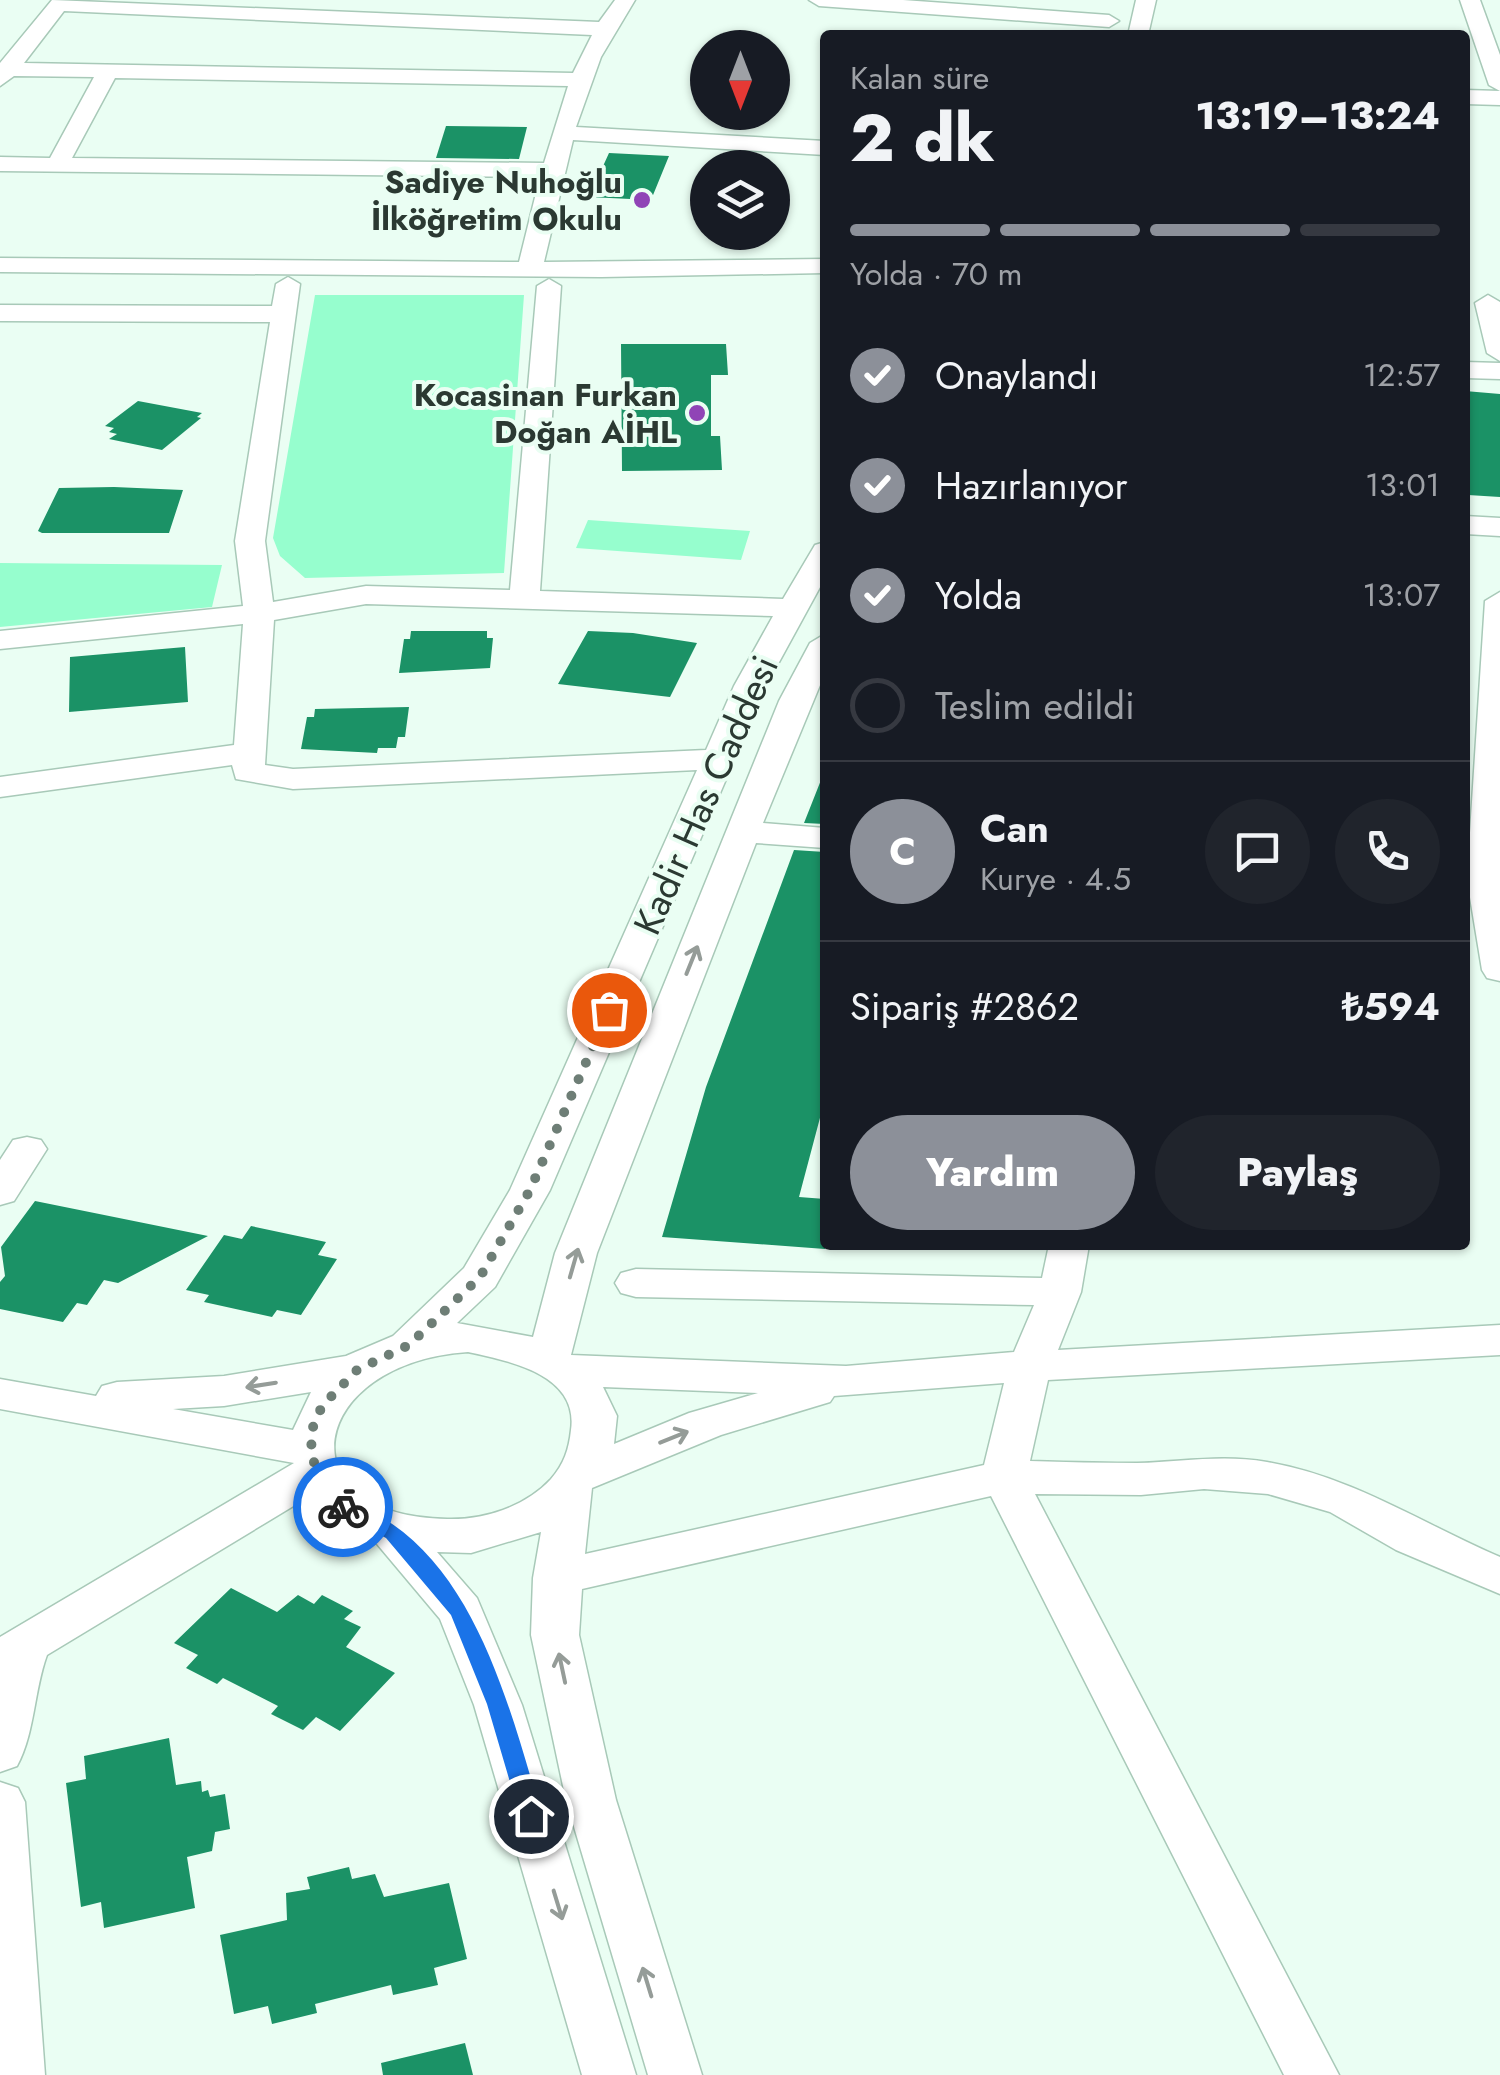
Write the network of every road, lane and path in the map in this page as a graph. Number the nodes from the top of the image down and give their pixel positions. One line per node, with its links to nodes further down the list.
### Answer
1 (626, 0): 7 (street)
2 (819, 0): 6 (street)
3 (1146, 0): 8 (street)
4 (1470, 0): 12 (street)
5 (60, 2): 7 (street); 10 (street)
6 (1109, 19)
7 (607, 29): 11 (street)
8 (1139, 30)
9 (108, 72): 10 (street); 11 (street); 18 (street)
10 (3, 73)
11 (582, 80): 15 (street)
12 (1500, 85)
13 (1470, 97): 14 (street)
14 (1500, 98)
15 (566, 133): 16 (street); 19 (street)
16 (820, 148)
17 (0, 164): 18 (street)
18 (57, 165): 19 (street)
19 (553, 170): 22 (street)
20 (820, 264): 22 (street)
21 (0, 265): 22 (street)
22 (539, 278): 24 (street); 25 (street); 35 (street)
23 (0, 282): 24 (street)
24 (288, 284): 28 (street)
25 (820, 286)
26 (1488, 299): 29 (street)
27 (0, 313): 28 (street)
28 (285, 314): 38 (street)
29 (1500, 353)
30 (1470, 370): 31 (street)
31 (1500, 371)
32 (1470, 525): 33 (street)
33 (1500, 527)
34 (820, 560): 37 (street, Kadir Has Caddesi)
35 (524, 600): 37 (street); 38 (street)
36 (1500, 601): 46 (street)
37 (794, 608): 42 (street, Kadir Has Caddesi)
38 (259, 613): 39 (street); 41 (street)
39 (0, 640)
40 (820, 653): 44 (street, Kadir Has Caddesi)
41 (250, 752): 42 (street); 43 (street)
42 (720, 759): 54 (street, Kadir Has Caddesi)
43 (0, 788)
44 (744, 832): 45 (street); 55 (street, Kadir Has Caddesi, one-way to 44)
45 (820, 838)
46 (1483, 879): 47 (street)
47 (1500, 970)
48 (28, 1148): 49 (street)
49 (0, 1192)
50 (1068, 1250): 52 (street)
51 (636, 1283): 52 (street)
52 (1060, 1292): 56 (street)
53 (1500, 1340): 56 (street)
54 (409, 1345): 55 (street); 57 (street)
55 (560, 1364): 58 (street); 63 (street)
56 (1030, 1366): 58 (street); 62 (street)
57 (357, 1370): 60 (street, one-way to 60); 61 (street)
58 (846, 1382): 63 (street, one-way to 58)
59 (0, 1394): 60 (street)
60 (60, 1401): 61 (street)
61 (314, 1460): 64 (street); 67 (street)
62 (1004, 1476): 65 (street); 66 (street); 73 (street)
63 (575, 1484): 64 (street); 66 (street)
64 (394, 1533): 71 (street, one-way to 71)
65 (1500, 1577)
66 (556, 1578): 72 (street, one-way to 66)
67 (13, 1654): 68 (street)
68 (0, 1752)
69 (0, 1802): 70 (street)
70 (18, 2075)
71 (609, 2075)
72 (675, 2075)
73 (1312, 2075)

